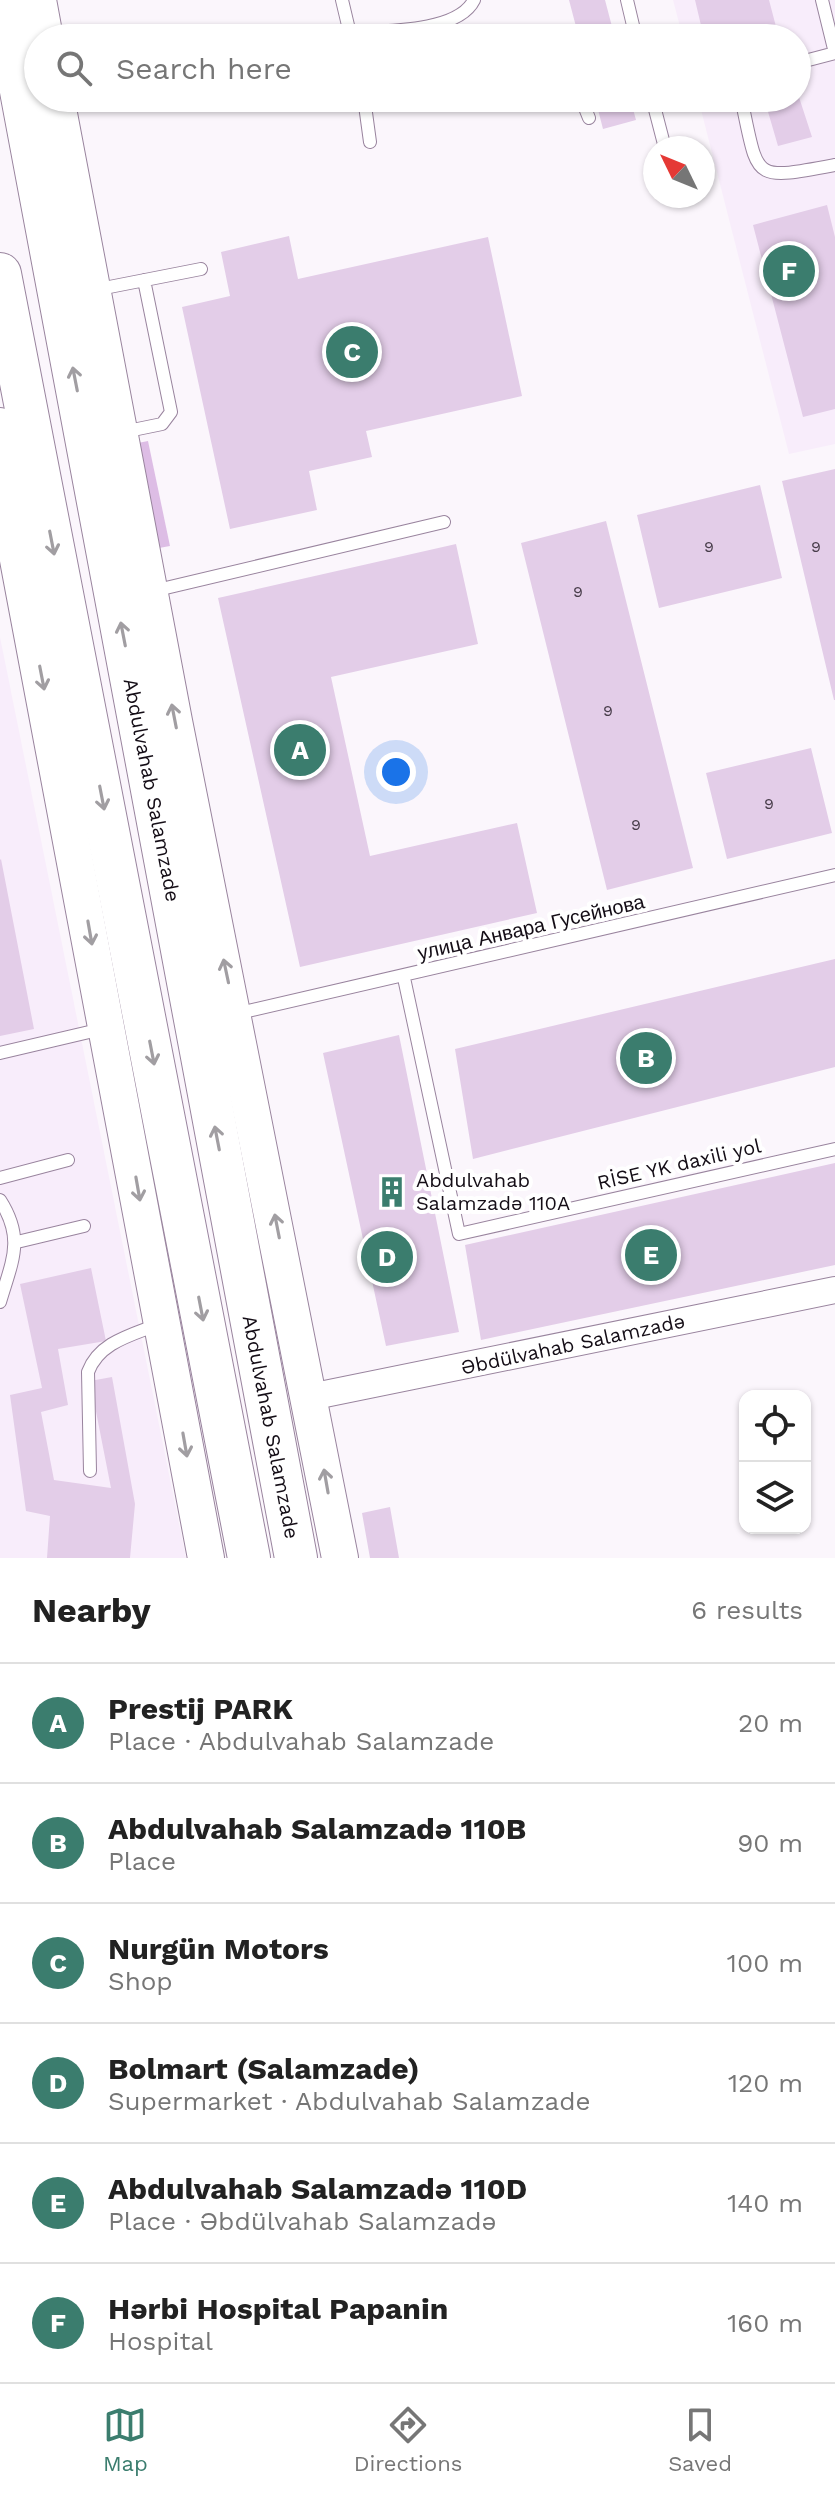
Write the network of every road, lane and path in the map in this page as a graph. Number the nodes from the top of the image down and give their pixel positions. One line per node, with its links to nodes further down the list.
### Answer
1 (342, 0): 5 (lane)
2 (474, 0): 6 (lane)
3 (627, 0): 7 (lane)
4 (822, 0): 8 (lane)
5 (347, 24)
6 (440, 24)
7 (633, 24)
8 (835, 53): 9 (lane)
9 (811, 59)
10 (29, 112): 18 (main road, Abdulvahab Salamzade)
11 (59, 112): 21 (main road)
12 (366, 112): 19 (lane)
13 (587, 112): 16 (lane)
14 (656, 112): 17 (lane)
15 (744, 112): 20 (lane)
16 (589, 118)
17 (662, 136)
18 (30, 138): 21 (main road); 27 (main road, Abdulvahab Salamzade, one-way to 18)
19 (370, 142)
20 (835, 165)
21 (76, 203): 25 (main road)
22 (201, 269): 24 (lane)
23 (0, 274): 29 (main road)
24 (144, 280): 25 (lane); 27 (lane)
25 (93, 290): 27 (main road)
26 (0, 426): 29 (main road)
27 (105, 445): 31 (main road, Abdulvahab Salamzade); 50 (main road, Abdulvahab Salamzade, one-way to 27)
28 (0, 464): 35 (main road, one-way to 35)
29 (39, 477): 49 (main road, one-way to 49)
30 (444, 522): 31 (lane)
31 (150, 592): 34 (main road, Abdulvahab Salamzade, one-way to 31)
32 (835, 875): 33 (lane, улица Анвара Гусейнова)
33 (404, 978): 34 (lane, улица Анвара Гусейнова); 37 (lane, RİSE YK daxili yol)
34 (235, 1014): 46 (main road, Abdulvahab Salamzade, one-way to 34)
35 (108, 1028): 36 (lane); 45 (main road, one-way to 45)
36 (0, 1053)
37 (835, 1149)
38 (68, 1160): 39 (lane)
39 (0, 1178)
40 (0, 1200): 42 (lane)
41 (84, 1226): 42 (lane)
42 (17, 1242): 44 (lane)
43 (835, 1290): 46 (street, Əbdülvahab Salamzadə)
44 (0, 1302)
45 (162, 1322): 47 (lane); 48 (main road, one-way to 48)
46 (310, 1397): 51 (main road, Abdulvahab Salamzade, one-way to 46)
47 (90, 1471)
48 (206, 1558)
49 (249, 1558)
50 (296, 1558)
51 (340, 1558)

